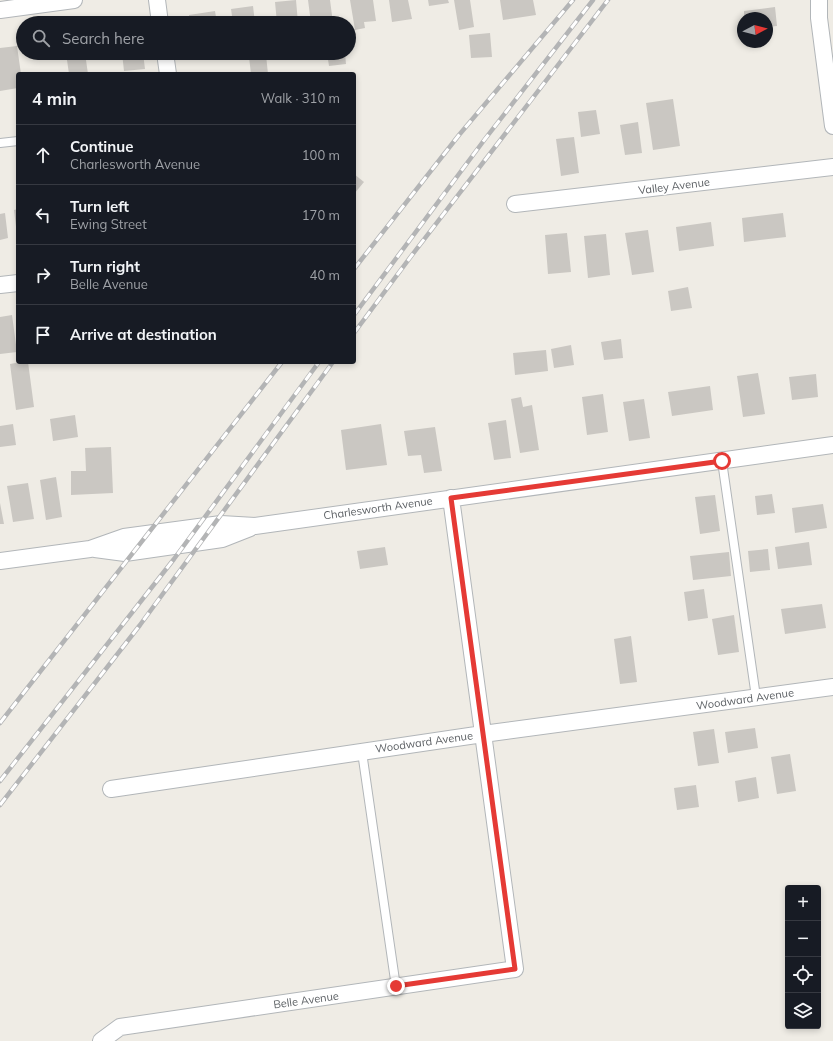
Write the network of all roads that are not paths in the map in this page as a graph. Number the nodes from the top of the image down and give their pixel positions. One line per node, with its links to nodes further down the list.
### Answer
1 (74, 0): 4 (street)
2 (157, 0): 5 (street)
3 (819, 0): 8 (street)
4 (0, 10)
5 (159, 16)
6 (166, 60): 7 (street)
7 (168, 72)
8 (833, 126)
9 (16, 141): 10 (lane)
10 (0, 144)
11 (833, 167): 12 (street, Valley Avenue)
12 (515, 204)
13 (16, 283): 14 (street)
14 (0, 285)
15 (833, 445): 16 (street, Charlesworth Avenue)
16 (722, 461): 17 (street, Charlesworth Avenue); 20 (lane)
17 (451, 498): 18 (street, Charlesworth Avenue); 21 (street)
18 (0, 561)
19 (833, 687): 20 (street, Woodward Avenue)
20 (756, 697): 21 (street, Woodward Avenue)
21 (482, 734): 22 (street, Woodward Avenue); 24 (street, Belle Avenue)
22 (362, 752): 23 (street, Woodward Avenue); 24 (lane)
23 (111, 789)
24 (396, 986): 25 (street, Belle Avenue)
25 (101, 1041)

